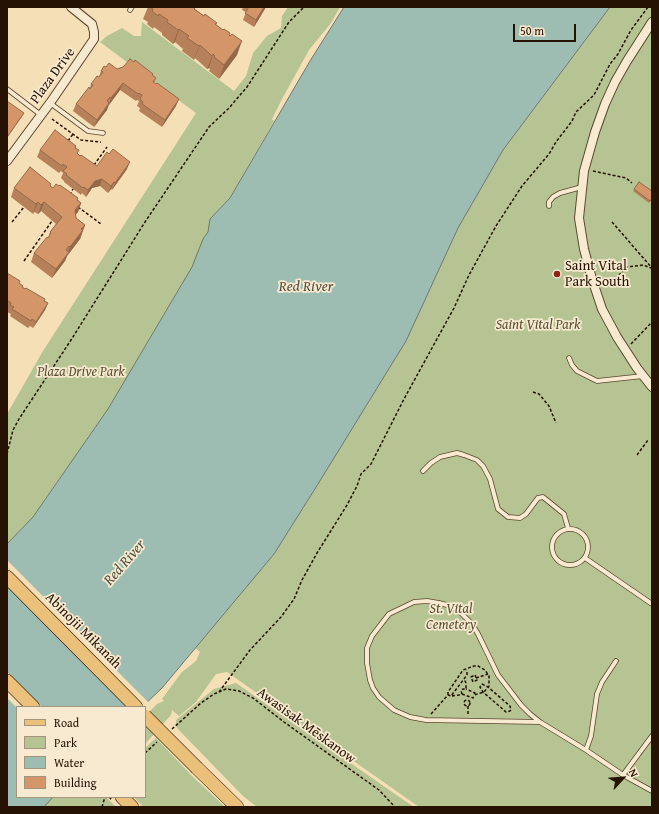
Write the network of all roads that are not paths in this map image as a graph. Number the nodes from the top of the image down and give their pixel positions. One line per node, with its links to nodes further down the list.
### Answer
1 (71, 7): 4 (street, Plaza Drive)
2 (651, 24): 8 (street)
3 (7, 89): 5 (lane)
4 (50, 103): 5 (street, Plaza Drive); 6 (lane)
5 (41, 115): 7 (street, Plaza Drive)
6 (103, 133)
7 (7, 161)
8 (582, 187): 9 (lane); 11 (street)
9 (549, 206)
10 (569, 358): 11 (lane)
11 (644, 376): 12 (street)
12 (652, 387)
13 (423, 471): 14 (lane)
14 (568, 528): 15 (lane); 15 (lane)
15 (585, 558): 17 (lane)
16 (7, 577): 21 (main road, Abinojii Mikanah)
17 (652, 604)
18 (616, 661): 25 (lane)
19 (7, 681): 20 (main road)
20 (31, 706)
21 (135, 706)
22 (146, 717): 30 (main road, bridge)
23 (540, 722): 23 (lane); 25 (lane)
24 (652, 736): 26 (lane)
25 (586, 750): 26 (lane)
26 (623, 775): 27 (lane)
27 (652, 791)
28 (123, 798): 29 (main road)
29 (132, 807)
30 (237, 807)

